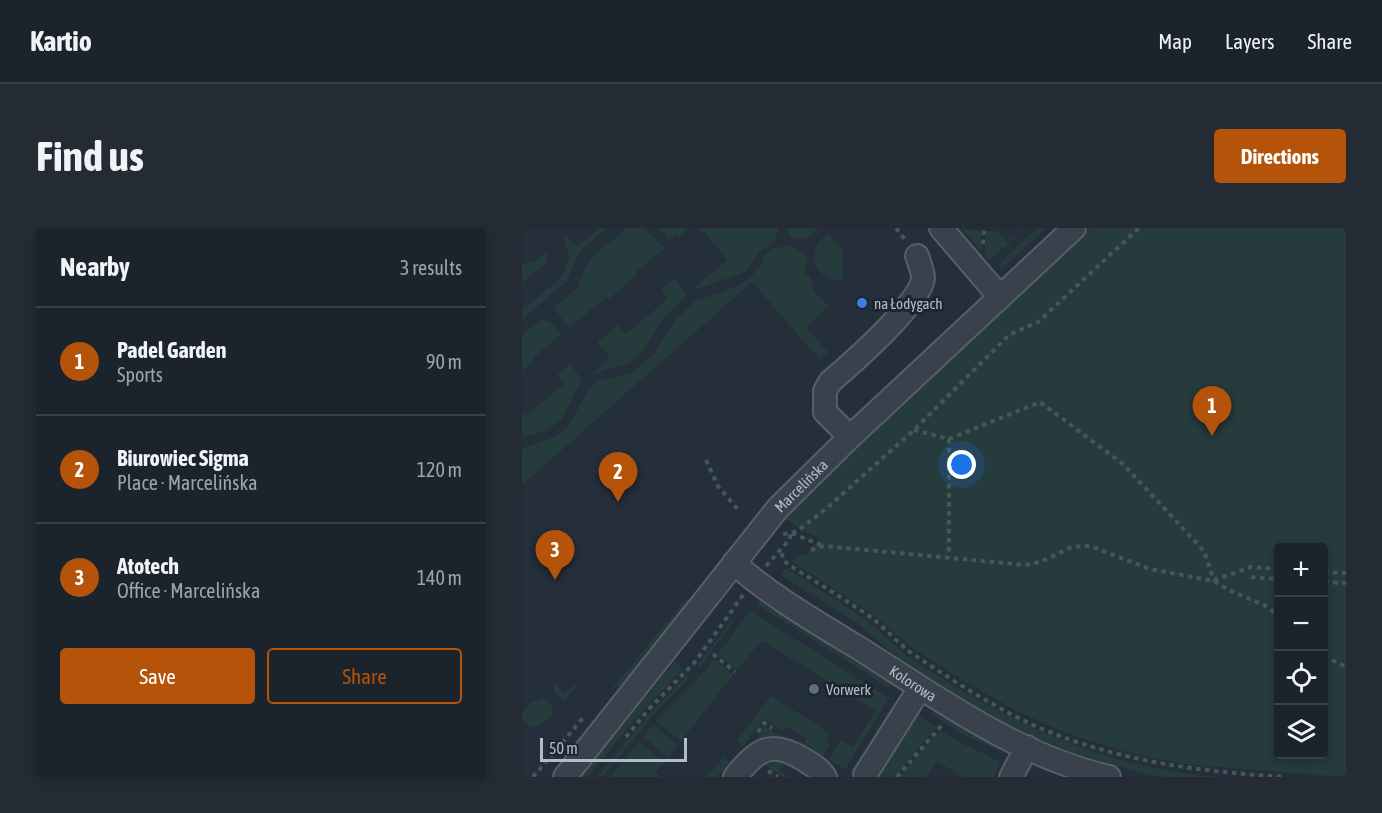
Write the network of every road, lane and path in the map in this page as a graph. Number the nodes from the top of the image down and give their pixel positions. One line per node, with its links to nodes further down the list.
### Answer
1 (941, 228): 5 (street)
2 (1074, 228): 5 (street, Marcelińska)
3 (1139, 228): 6 (path)
4 (917, 256): 7 (street)
5 (1000, 297): 7 (street, Marcelińska)
6 (914, 430): 8 (path); 12 (path)
7 (850, 437): 18 (street, Marcelińska)
8 (948, 439): 17 (path); 25 (path)
9 (706, 460): 10 (path)
10 (739, 511)
11 (790, 527): 12 (path)
12 (792, 533): 13 (path); 14 (path); 19 (path)
13 (780, 534)
14 (824, 546): 15 (path); 17 (path)
15 (811, 550)
16 (782, 553): 47 (path)
17 (949, 557): 25 (path)
18 (734, 563): 34 (street, Kolorowa); 41 (street, Marcelińska)
19 (768, 564)
20 (1274, 569): 25 (path)
21 (1328, 572): 22 (path)
22 (1346, 573)
23 (1251, 577): 24 (path)
24 (1274, 579)
25 (1214, 581): 29 (path)
26 (1328, 582): 27 (path)
27 (1346, 583)
28 (747, 590): 37 (path)
29 (1274, 612)
30 (713, 654): 33 (path)
31 (1328, 658): 32 (path)
32 (1346, 667)
33 (735, 672)
34 (920, 688): 38 (street, Kolorowa); 39 (street)
35 (584, 716): 40 (path)
36 (941, 726): 44 (path)
37 (621, 743)
38 (1027, 747): 45 (street); 46 (street, Kolorowa)
39 (865, 775)
40 (533, 777)
41 (565, 777)
42 (735, 777): 43 (street)
43 (825, 777)
44 (897, 777)
45 (1011, 777)
46 (1109, 777)
47 (1284, 777)

